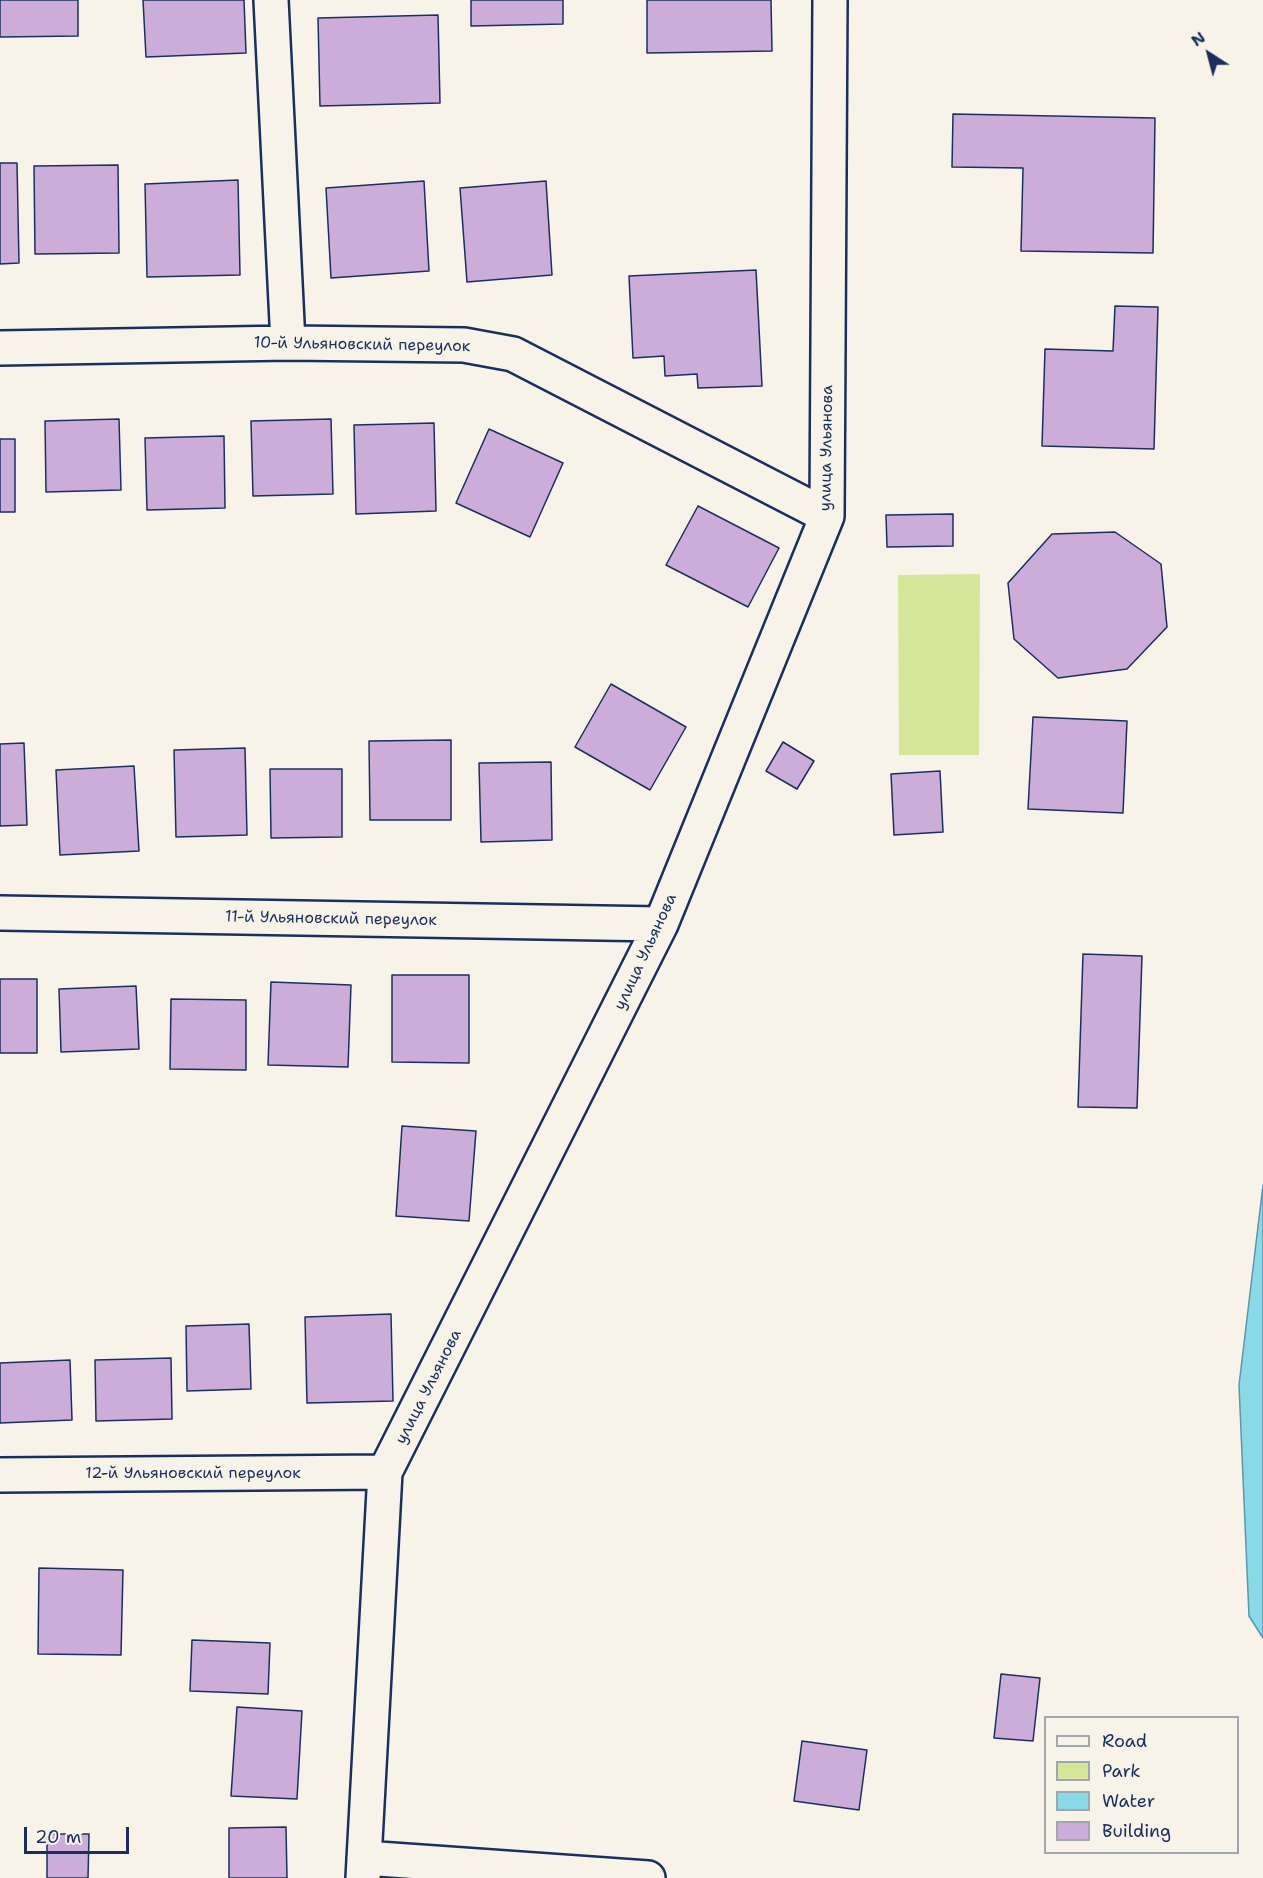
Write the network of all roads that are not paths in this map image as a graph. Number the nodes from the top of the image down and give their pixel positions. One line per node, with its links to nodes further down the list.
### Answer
1 (271, 0): 3 (street)
2 (830, 0): 5 (street, улица Ульянова)
3 (288, 343): 4 (street, 10-й Ульяновский переулок); 5 (street, 10-й Ульяновский переулок)
4 (0, 348)
5 (827, 516): 7 (street, улица Ульянова)
6 (0, 913): 7 (street, 11-й Ульяновский переулок)
7 (662, 924): 8 (street, улица Ульянова)
8 (385, 1472): 9 (street, 12-й Ульяновский переулок); 10 (street, улица Ульянова)
9 (0, 1475)
10 (363, 1868): 11 (street)
11 (648, 1878)

